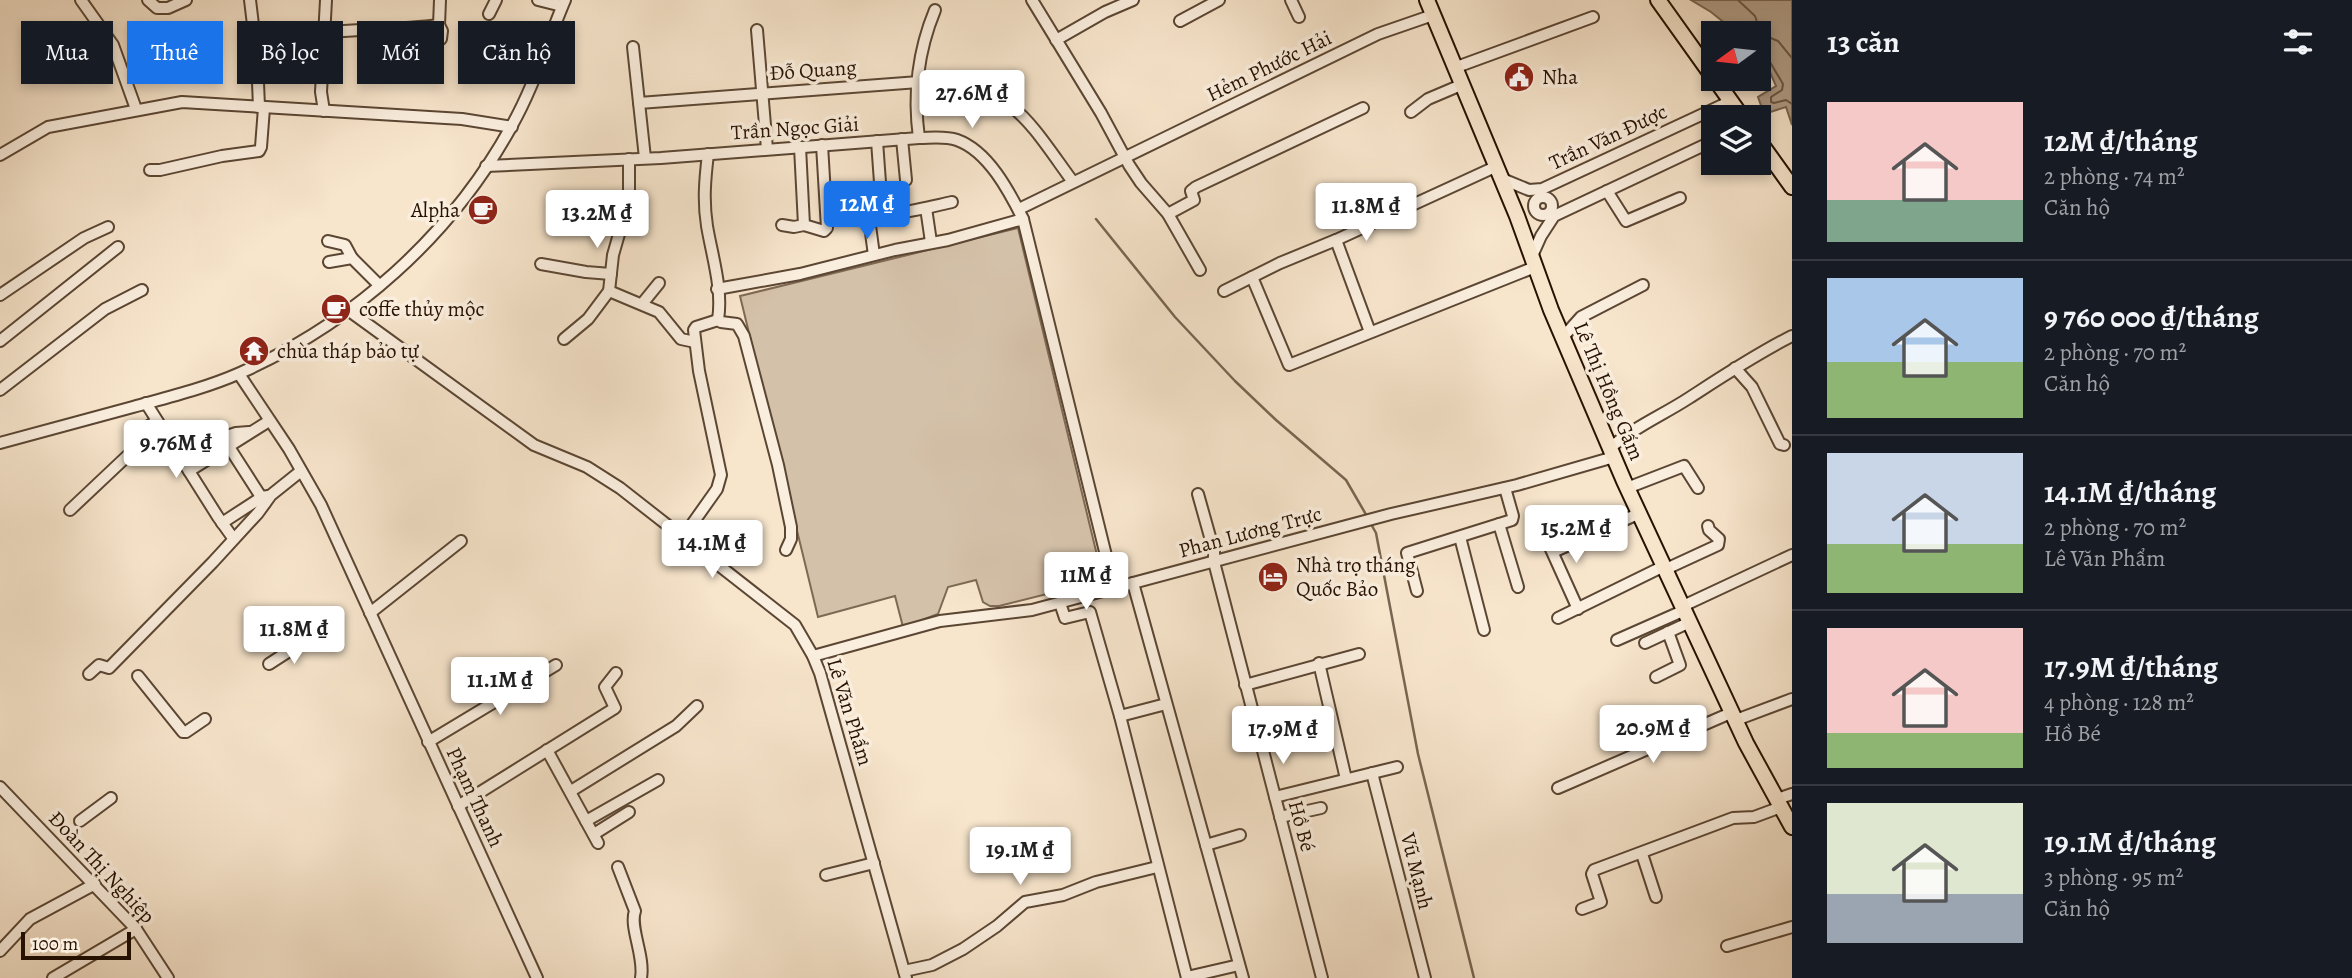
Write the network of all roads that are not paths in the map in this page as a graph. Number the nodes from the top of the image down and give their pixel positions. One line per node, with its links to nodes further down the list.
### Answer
1 (81, 0): 39 (street)
2 (148, 0): 3 (street)
3 (186, 0)
4 (250, 0): 37 (street)
5 (326, 0): 21 (street)
6 (440, 0): 22 (street)
7 (496, 0): 17 (street)
8 (538, 0): 15 (street)
9 (1032, 0): 25 (street)
10 (1133, 0): 25 (street)
11 (1219, 0): 23 (street)
12 (1291, 0): 19 (street)
13 (1427, 0): 18 (main road, Lê Thị Hồng Gấm)
14 (1658, 0): 27 (main road)
15 (564, 3): 42 (street)
16 (935, 10): 29 (street)
17 (489, 14)
18 (1433, 15): 28 (main road, Lê Thị Hồng Gấm); 52 (street, Hẻm Phước Hải)
19 (1299, 17)
20 (1593, 17): 28 (street)
21 (325, 21)
22 (439, 21)
23 (1180, 21)
24 (757, 30): 33 (street)
25 (1056, 40): 52 (street)
26 (633, 47): 35 (street)
27 (1701, 60)
28 (1454, 68): 31 (main road, Lê Thị Hồng Gấm)
29 (917, 83): 33 (street, Đỗ Quang); 43 (street); 60 (street, Đỗ Quang)
30 (322, 84): 40 (street)
31 (1461, 85): 41 (street); 58 (main road, Lê Thị Hồng Gấm)
32 (1724, 91): 34 (main road)
33 (763, 92): 35 (street, Đỗ Quang); 49 (street)
34 (1731, 101): 36 (main road); 65 (street, Trần Văn Được)
35 (639, 103): 53 (street)
36 (1734, 105)
37 (261, 108): 39 (street); 40 (street); 57 (street)
38 (1363, 108): 71 (street)
39 (136, 109): 51 (street)
40 (324, 111): 42 (street)
41 (1411, 112)
42 (512, 127): 56 (street)
43 (919, 138): 44 (street, Trần Ngọc Giải); 70 (street, Trần Ngọc Giải)
44 (902, 139): 45 (street, Trần Ngọc Giải); 59 (street)
45 (877, 141): 46 (street, Trần Ngọc Giải); 67 (street)
46 (822, 145): 47 (street, Trần Ngọc Giải); 74 (street)
47 (800, 147): 49 (street, Trần Ngọc Giải); 74 (street)
48 (1701, 147): 62 (street)
49 (767, 149): 50 (street, Trần Ngọc Giải)
50 (708, 154): 53 (street, Trần Ngọc Giải); 91 (street)
51 (0, 155)
52 (1125, 157): 60 (street, Hẻm Phước Hải); 71 (street)
53 (645, 158): 55 (street, Trần Ngọc Giải)
54 (1771, 158): 61 (main road)
55 (629, 159): 56 (street, Trần Ngọc Giải); 86 (street)
56 (486, 166): 89 (street)
57 (150, 170)
58 (1497, 173): 65 (street, Trần Văn Được); 72 (main road, Lê Thị Hồng Gấm); 76 (street)
59 (906, 180)
60 (1073, 182): 70 (street, Hẻm Phước Hải)
61 (1792, 187)
62 (1607, 191): 63 (street); 65 (street)
63 (1680, 198)
64 (953, 202): 66 (street)
65 (1544, 205): 72 (street); 82 (street)
66 (926, 208): 67 (street); 78 (street)
67 (882, 210): 68 (street)
68 (868, 211): 69 (street); 80 (street)
69 (844, 212)
70 (1021, 214): 78 (street, Hẻm Phước Hải); 140 (street, Trần Ngọc Giải)
71 (1168, 214): 85 (street)
72 (1517, 218): 82 (main road, Lê Thị Hồng Gấm)
73 (782, 225): 74 (street)
74 (804, 225)
75 (108, 227): 95 (street)
76 (1336, 240): 87 (street); 99 (street)
77 (328, 241): 81 (street)
78 (931, 243): 80 (street, Hẻm Phước Hải)
79 (118, 247): 103 (street)
80 (874, 255): 91 (street, Hẻm Phước Hải)
81 (352, 258): 83 (street); 89 (street)
82 (1534, 261): 99 (street); 101 (main road, Lê Thị Hồng Gấm)
83 (329, 262)
84 (541, 264): 86 (street)
85 (1200, 270)
86 (611, 274): 93 (street)
87 (1252, 277): 94 (street); 99 (street)
88 (659, 283): 96 (street)
89 (379, 285): 97 (street)
90 (1643, 285): 101 (street)
91 (717, 289): 98 (street)
92 (142, 290): 107 (street)
93 (609, 291): 96 (street); 102 (street)
94 (1224, 291)
95 (0, 295)
96 (642, 304): 104 (street)
97 (348, 310): 106 (street); 129 (street, Lê Văn Phẩm)
98 (718, 320): 104 (street); 133 (street)
99 (1370, 332)
100 (1792, 335): 105 (street)
101 (1564, 336): 115 (main road, Lê Thị Hồng Gấm)
102 (564, 339)
103 (0, 341)
104 (695, 342): 129 (street)
105 (1735, 368): 113 (street); 115 (street)
106 (239, 374): 108 (street); 110 (street, Phạm Thanh)
107 (0, 390)
108 (146, 403): 109 (street); 111 (street)
109 (157, 421): 114 (street); 123 (street)
110 (269, 421): 112 (street); 117 (street, Phạm Thanh)
111 (0, 443)
112 (225, 445): 114 (street); 116 (street); 122 (street)
113 (1784, 445)
114 (176, 451): 116 (street)
115 (1612, 452): 118 (street, Phan Lương Trực); 119 (main road, Lê Thị Hồng Gấm)
116 (189, 471): 125 (street)
117 (301, 471): 122 (street); 144 (street, Phạm Thanh)
118 (1505, 488): 126 (street); 136 (street, Phan Lương Trực)
119 (1628, 488): 120 (street); 124 (main road, Lê Thị Hồng Gấm)
120 (1698, 488)
121 (1198, 494): 136 (street, Hồ Bé)
122 (266, 498): 125 (street); 131 (street)
123 (70, 510)
124 (1640, 513): 134 (street); 137 (main road, Lê Thị Hồng Gấm)
125 (222, 523): 131 (street)
126 (1499, 523): 130 (street); 139 (street)
127 (1708, 526): 137 (street)
128 (1545, 536): 134 (street)
129 (683, 537): 153 (street, Lê Văn Phẩm)
130 (1460, 537): 141 (street); 147 (street)
131 (233, 538): 158 (street)
132 (461, 541): 144 (street)
133 (786, 550)
134 (1553, 552): 143 (street)
135 (1792, 555): 145 (street)
136 (1214, 562): 138 (street, Phan Lương Trực); 161 (street, Hồ Bé)
137 (1665, 567): 143 (street); 145 (main road, Lê Thị Hồng Gấm)
138 (1133, 583): 140 (street, Phan Lương Trực); 163 (street)
139 (1518, 587)
140 (1114, 588): 142 (street, Phan Lương Trực)
141 (1417, 591)
142 (1060, 603): 153 (street, Phan Lương Trực); 165 (street)
143 (1578, 609): 146 (street)
144 (370, 612): 168 (street, Phạm Thanh)
145 (1686, 613): 148 (street); 149 (street); 166 (main road, Lê Thị Hồng Gấm)
146 (1558, 618)
147 (1485, 630)
148 (1668, 632): 151 (street); 160 (street)
149 (1617, 640)
150 (303, 642): 155 (street)
151 (1645, 643)
152 (1359, 654): 154 (street)
153 (813, 656): 191 (street, Lê Văn Phẩm)
154 (1319, 663): 161 (street); 172 (street)
155 (269, 664)
156 (556, 665): 168 (street)
157 (616, 673): 169 (street)
158 (89, 674)
159 (138, 677): 167 (street)
160 (1656, 677)
161 (1245, 685): 178 (street, Hồ Bé)
162 (1792, 699): 166 (street)
163 (1166, 704): 165 (street); 189 (street)
164 (697, 706): 176 (street)
165 (1120, 716): 193 (street)
166 (1734, 716): 175 (street); 180 (main road, Lê Thị Hồng Gấm)
167 (205, 719)
168 (428, 742): 181 (street, Phạm Thanh)
169 (547, 750): 176 (street); 181 (street)
170 (1396, 767): 171 (street)
171 (1372, 773): 172 (street); 211 (street, Vũ Mạnh)
172 (1346, 779): 178 (street)
173 (658, 780): 186 (street)
174 (0, 787): 195 (street, Đoàn Thị Nghiệp)
175 (1558, 788)
176 (571, 791): 186 (street)
177 (1792, 794): 180 (street)
178 (1275, 797): 184 (street, Hồ Bé)
179 (111, 798): 185 (street)
180 (1779, 803): 187 (main road, Lê Thị Hồng Gấm); 190 (street)
181 (458, 806): 207 (street, Phạm Thanh)
182 (1321, 808): 184 (street)
183 (629, 812): 186 (street)
184 (1280, 817): 210 (street, Hồ Bé)
185 (80, 821)
186 (586, 821)
187 (1792, 827)
188 (1240, 835): 189 (street)
189 (1206, 845): 202 (street)
190 (1642, 854): 196 (street); 197 (street)
191 (874, 863): 194 (street); 203 (street, Lê Văn Phẩm)
192 (618, 867): 208 (street)
193 (1157, 867): 203 (street); 204 (street)
194 (827, 875)
195 (95, 884): 199 (street, Đoàn Thị Nghiệp); 201 (street)
196 (1656, 897)
197 (1582, 909)
198 (1792, 927): 200 (street)
199 (136, 929): 205 (street); 206 (street, Đoàn Thị Nghiệp)
200 (1727, 946)
201 (0, 951)
202 (1239, 965): 204 (street); 209 (street)
203 (905, 974)
204 (1187, 977)
205 (53, 978)
206 (168, 978)
207 (537, 978)
208 (641, 978)
209 (1243, 978)
210 (1322, 978)
211 (1425, 978)

